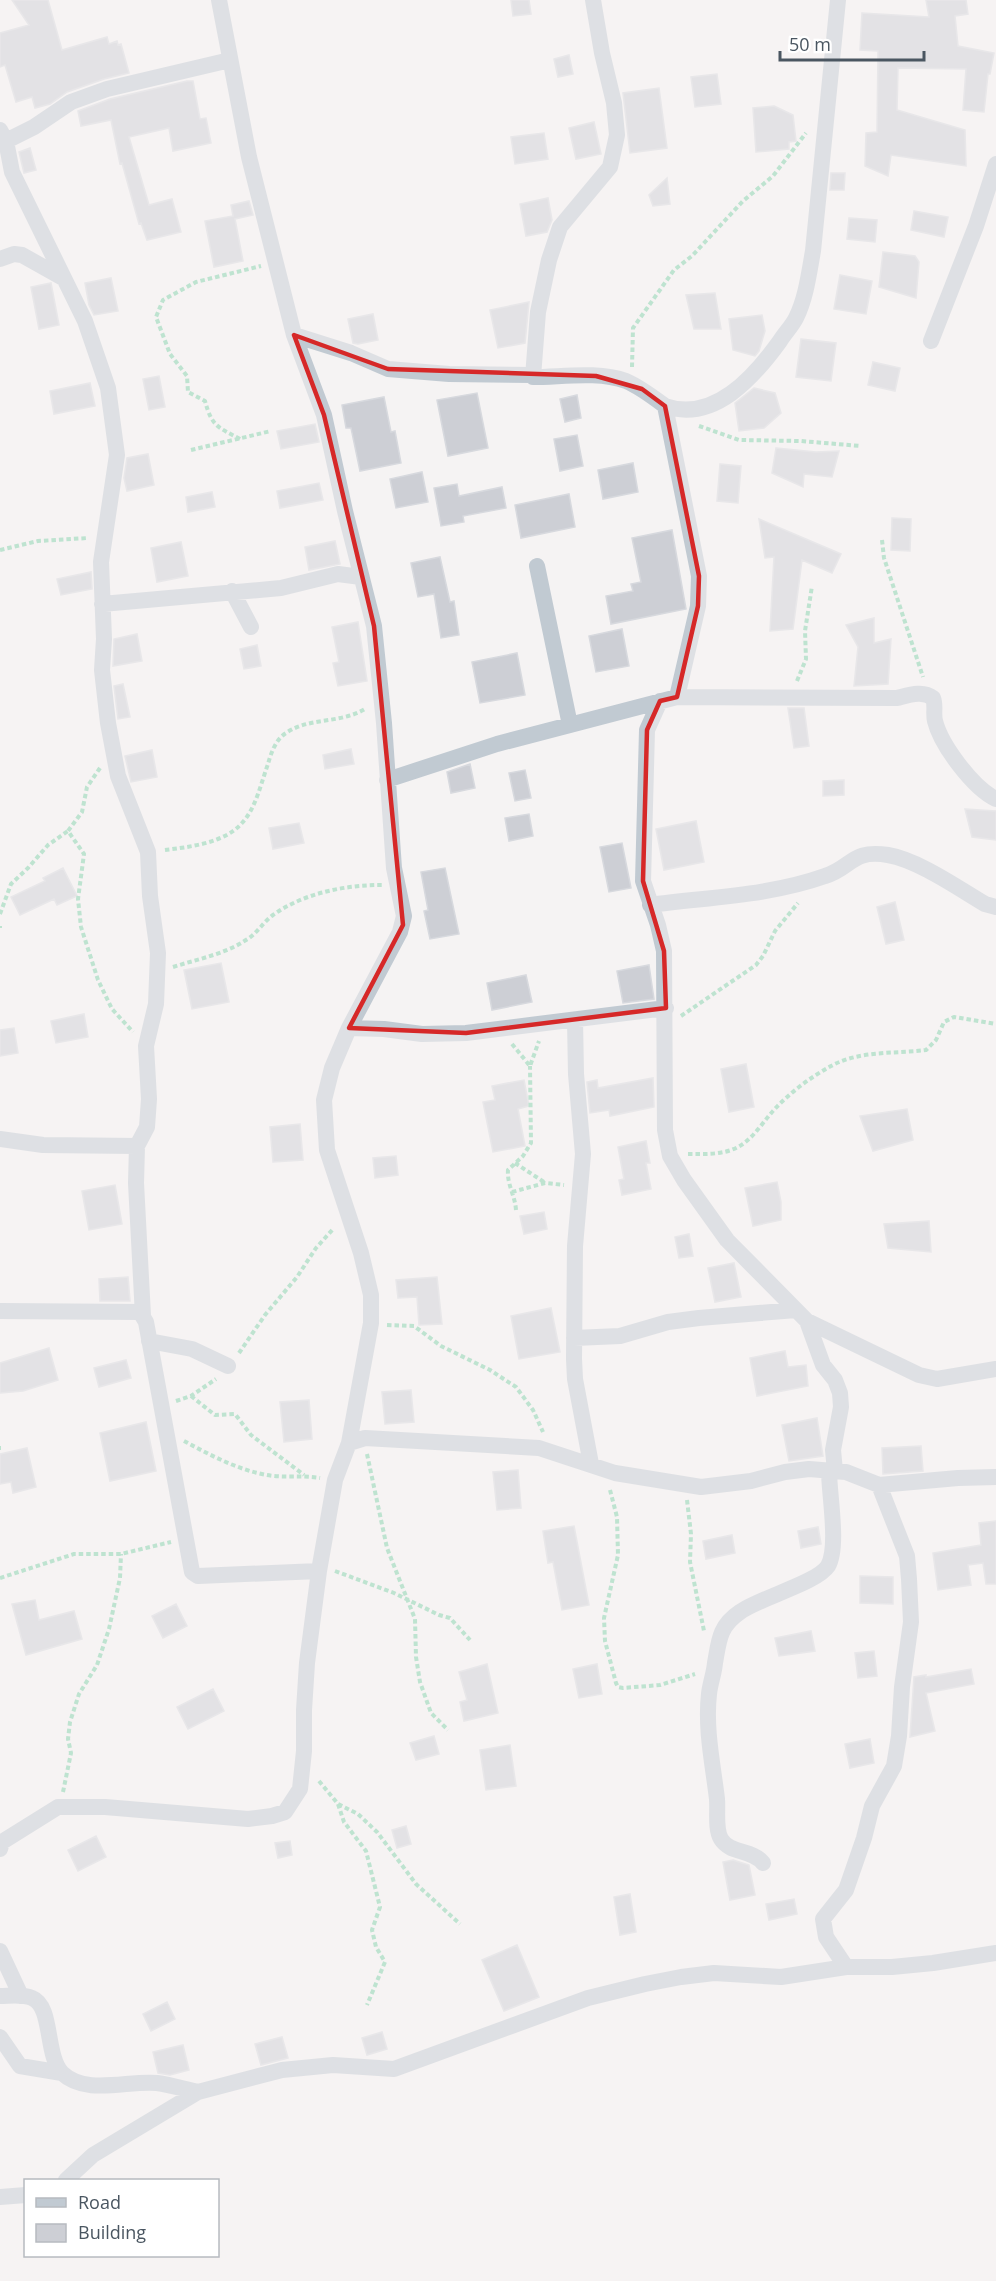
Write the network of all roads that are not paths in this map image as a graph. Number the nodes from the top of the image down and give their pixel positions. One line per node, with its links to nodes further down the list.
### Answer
1 (219, 0): 4 (street)
2 (593, 0): 11 (street)
3 (838, 0): 12 (street)
4 (230, 60): 5 (street); 9 (street)
5 (3, 136): 8 (street)
6 (996, 164): 10 (street)
7 (0, 259): 8 (street)
8 (63, 278): 16 (street)
9 (294, 334): 11 (street); 14 (street)
10 (931, 341)
11 (533, 377): 12 (street)
12 (672, 408): 18 (street)
13 (537, 566): 20 (street)
14 (361, 577): 15 (street); 21 (street)
15 (232, 591): 16 (street); 17 (street)
16 (102, 604): 29 (street)
17 (251, 627)
18 (677, 697): 19 (street); 22 (street)
19 (660, 701): 20 (street); 23 (street)
20 (570, 725): 21 (street)
21 (387, 780): 27 (street)
22 (996, 799)
23 (650, 905): 24 (street); 25 (street)
24 (996, 907)
25 (666, 1008): 26 (street); 32 (street)
26 (575, 1020): 27 (street); 33 (street)
27 (349, 1028): 37 (street)
28 (0, 1139): 29 (street)
29 (137, 1146): 31 (street)
30 (0, 1311): 31 (street)
31 (143, 1316): 34 (street)
32 (801, 1316): 33 (street); 36 (street); 39 (street)
33 (574, 1338): 38 (street)
34 (149, 1341): 35 (street); 42 (street)
35 (228, 1366)
36 (996, 1370)
37 (357, 1441): 38 (street); 42 (street)
38 (597, 1467): 39 (street)
39 (832, 1471): 41 (street); 44 (street)
40 (996, 1476): 41 (street)
41 (879, 1485): 47 (street)
42 (319, 1568): 43 (street)
43 (1, 1842)
44 (763, 1863)
45 (0, 1951): 49 (street)
46 (996, 1953): 47 (street)
47 (846, 1967): 52 (street)
48 (0, 1996): 49 (street)
49 (21, 1996): 51 (street)
50 (0, 2037): 51 (street)
51 (62, 2073): 52 (street)
52 (198, 2092): 53 (street)
53 (68, 2179)
54 (24, 2195): 55 (street)
55 (0, 2197)

